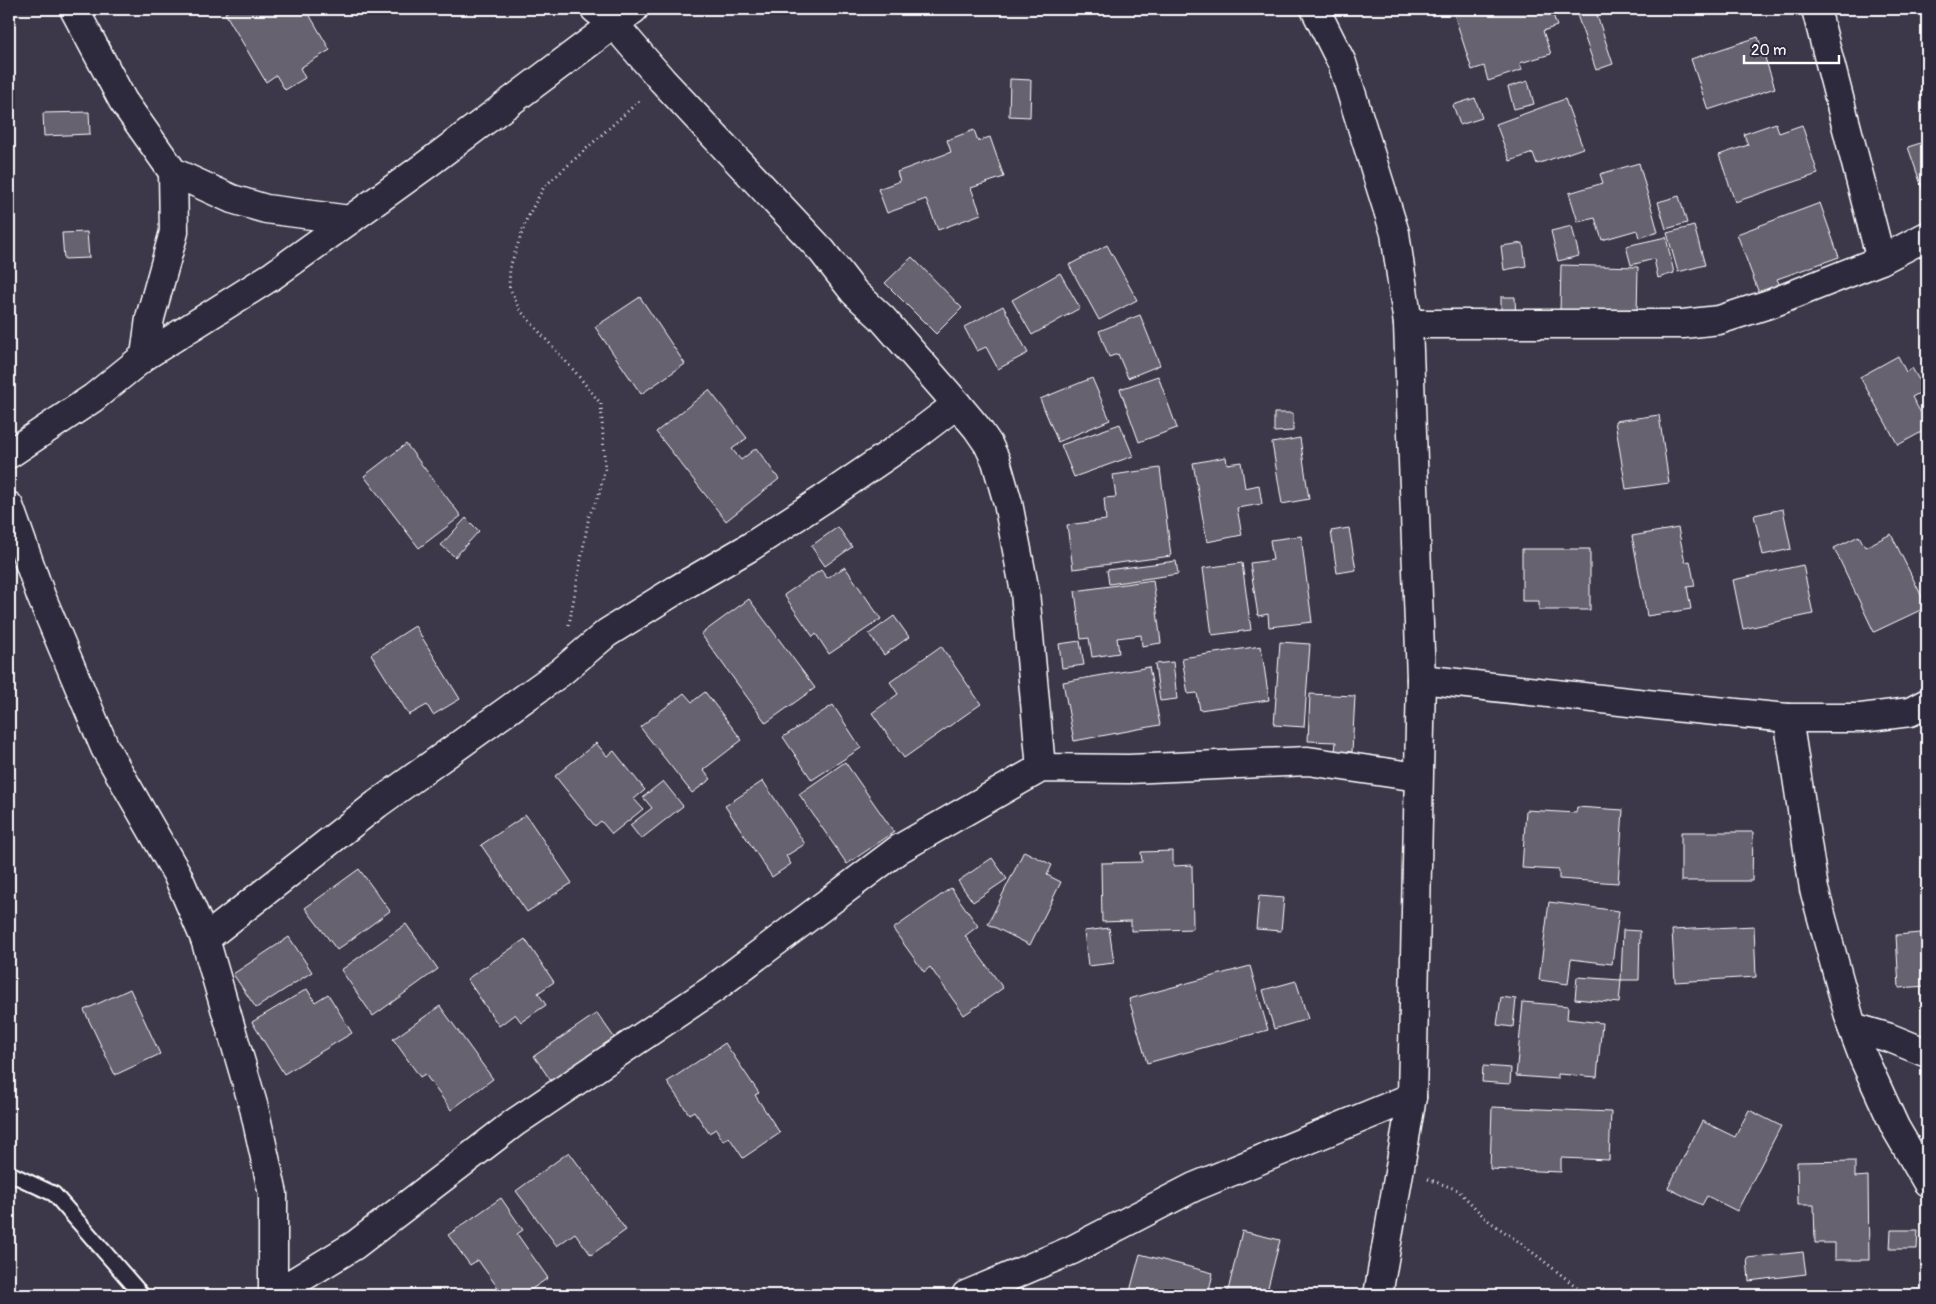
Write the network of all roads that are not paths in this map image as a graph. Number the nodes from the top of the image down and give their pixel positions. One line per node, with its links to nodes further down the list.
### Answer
1 (74, 9): 5 (street)
2 (1315, 9): 9 (street)
3 (1816, 9): 8 (street)
4 (614, 14): 6 (street); 11 (street)
5 (173, 172): 6 (street); 10 (street)
6 (350, 220): 10 (street)
7 (1927, 236): 8 (street)
8 (1881, 260): 9 (street)
9 (1408, 324): 14 (street)
10 (145, 356): 12 (street)
11 (957, 404): 17 (street); 19 (street)
12 (9, 454)
13 (9, 506): 19 (street)
14 (1421, 679): 16 (street); 18 (street)
15 (1927, 703): 16 (street)
16 (1788, 718): 20 (street)
17 (1041, 768): 18 (street); 26 (street)
18 (1418, 776): 22 (street)
19 (205, 939): 26 (street)
20 (1852, 1027): 21 (street); 24 (street)
21 (1927, 1053)
22 (1412, 1097): 27 (street); 28 (street)
23 (9, 1173): 25 (lane)
24 (1927, 1182)
25 (142, 1295)
26 (273, 1295)
27 (966, 1295)
28 (1378, 1295)

